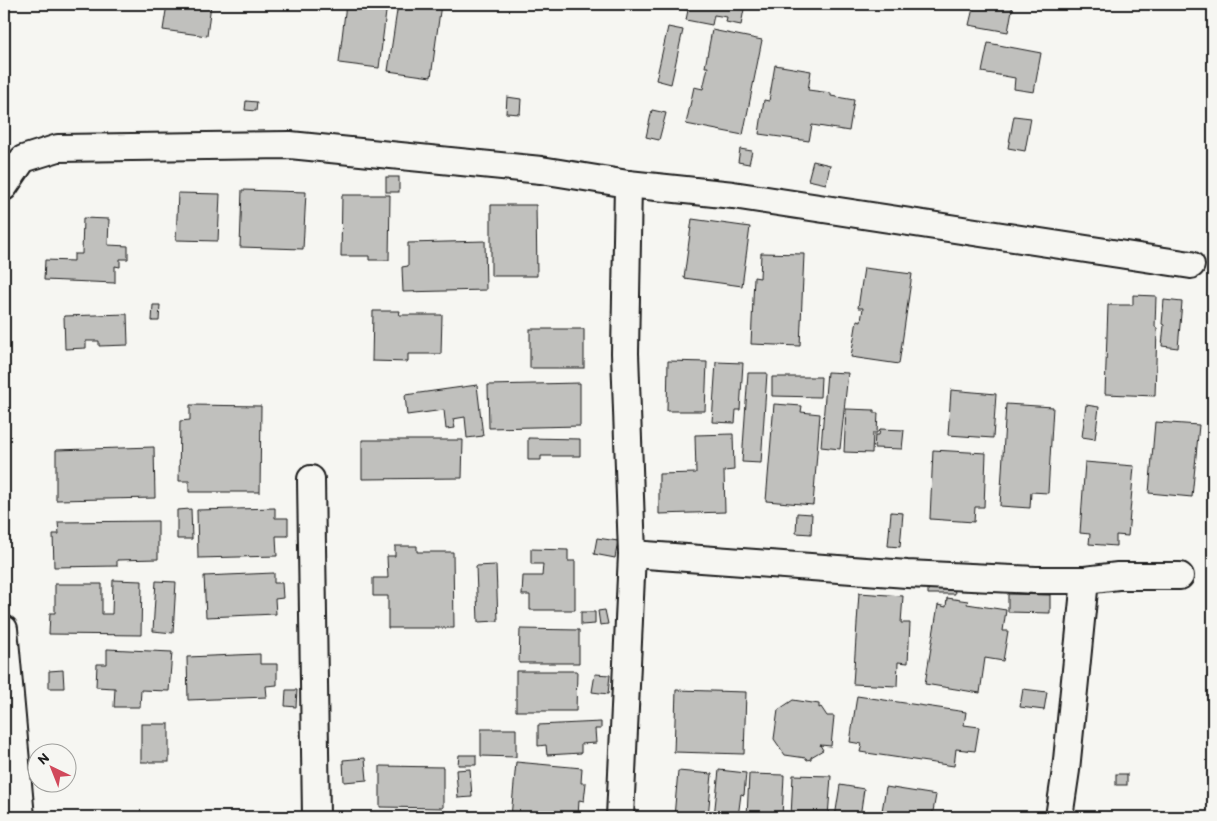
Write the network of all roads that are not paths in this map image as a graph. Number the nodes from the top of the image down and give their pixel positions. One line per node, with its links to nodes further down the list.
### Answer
1 (628, 184): 2 (street); 3 (street); 5 (street)
2 (4, 187)
3 (1191, 265)
4 (311, 479): 10 (street)
5 (632, 554): 7 (street); 11 (street)
6 (1180, 576): 7 (street)
7 (1085, 580): 12 (street)
8 (4, 629): 9 (street)
9 (21, 817)
10 (316, 817)
11 (620, 817)
12 (1059, 817)

